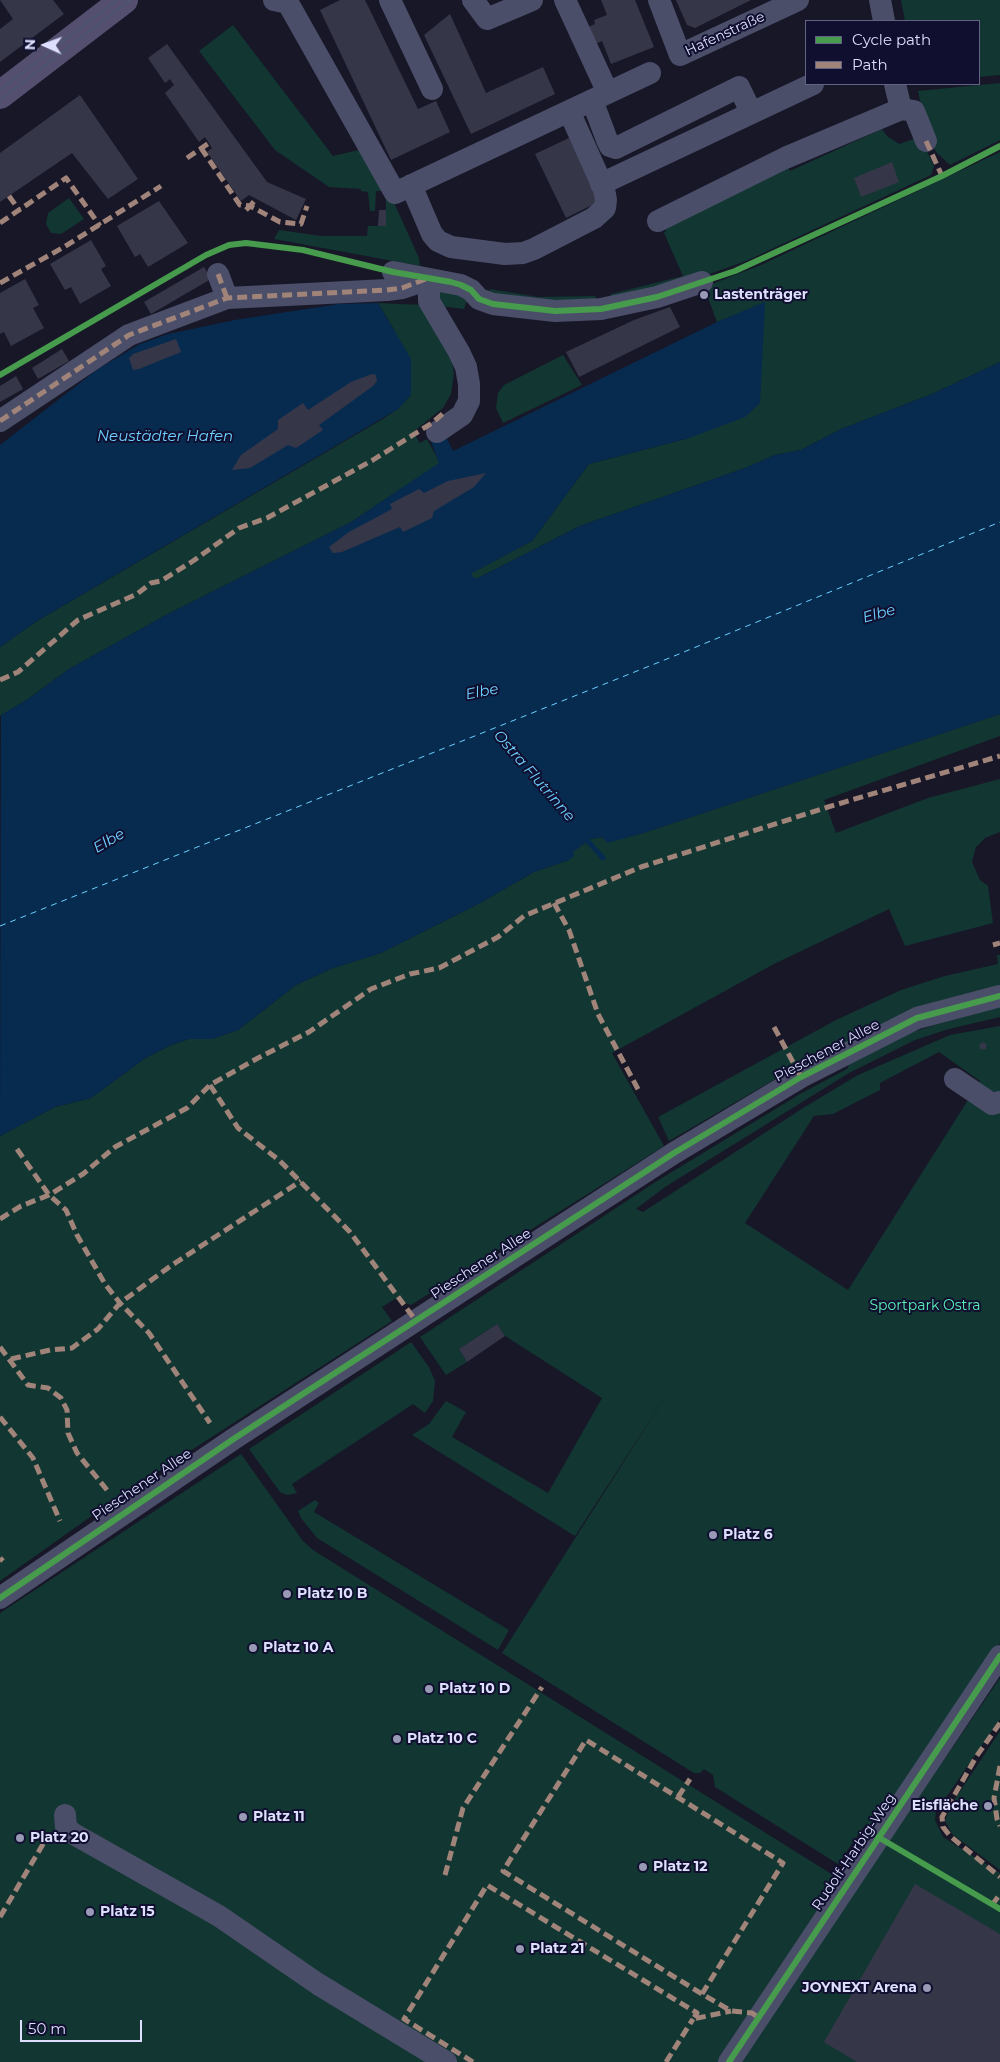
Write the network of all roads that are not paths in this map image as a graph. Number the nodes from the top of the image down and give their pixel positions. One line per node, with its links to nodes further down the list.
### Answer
1 (124, 0): 15 (main road)
2 (390, 0): 14 (street)
3 (473, 0): 4 (street)
4 (532, 0)
5 (564, 0): 16 (street)
6 (659, 0): 7 (street, Hafenstraße)
7 (798, 0)
8 (880, 0): 10 (street)
9 (285, 1): 22 (street)
10 (884, 20)
11 (650, 73): 16 (street)
12 (811, 85): 19 (street)
13 (896, 85): 17 (street)
14 (432, 89)
15 (0, 95)
16 (600, 96): 18 (street); 19 (street)
17 (901, 109): 20 (street); 23 (street)
18 (569, 111): 21 (street); 22 (street)
19 (751, 112): 21 (street)
20 (926, 141)
21 (601, 184): 22 (street)
22 (411, 186)
23 (658, 221)
24 (393, 272): 26 (street)
25 (218, 274): 28 (street)
26 (429, 278): 27 (street); 28 (street); 29 (street)
27 (702, 282)
28 (227, 298): 31 (street)
29 (459, 352): 30 (street); 32 (street)
30 (446, 411)
31 (0, 422)
32 (437, 432)
33 (1000, 996): 36 (street, Pieschener Allee)
34 (955, 1080): 35 (street)
35 (1000, 1102)
36 (0, 1598)
37 (1000, 1656): 40 (street, Rudolf-Harbig-Weg)
38 (65, 1815): 39 (street)
39 (446, 2062)
40 (729, 2062)

